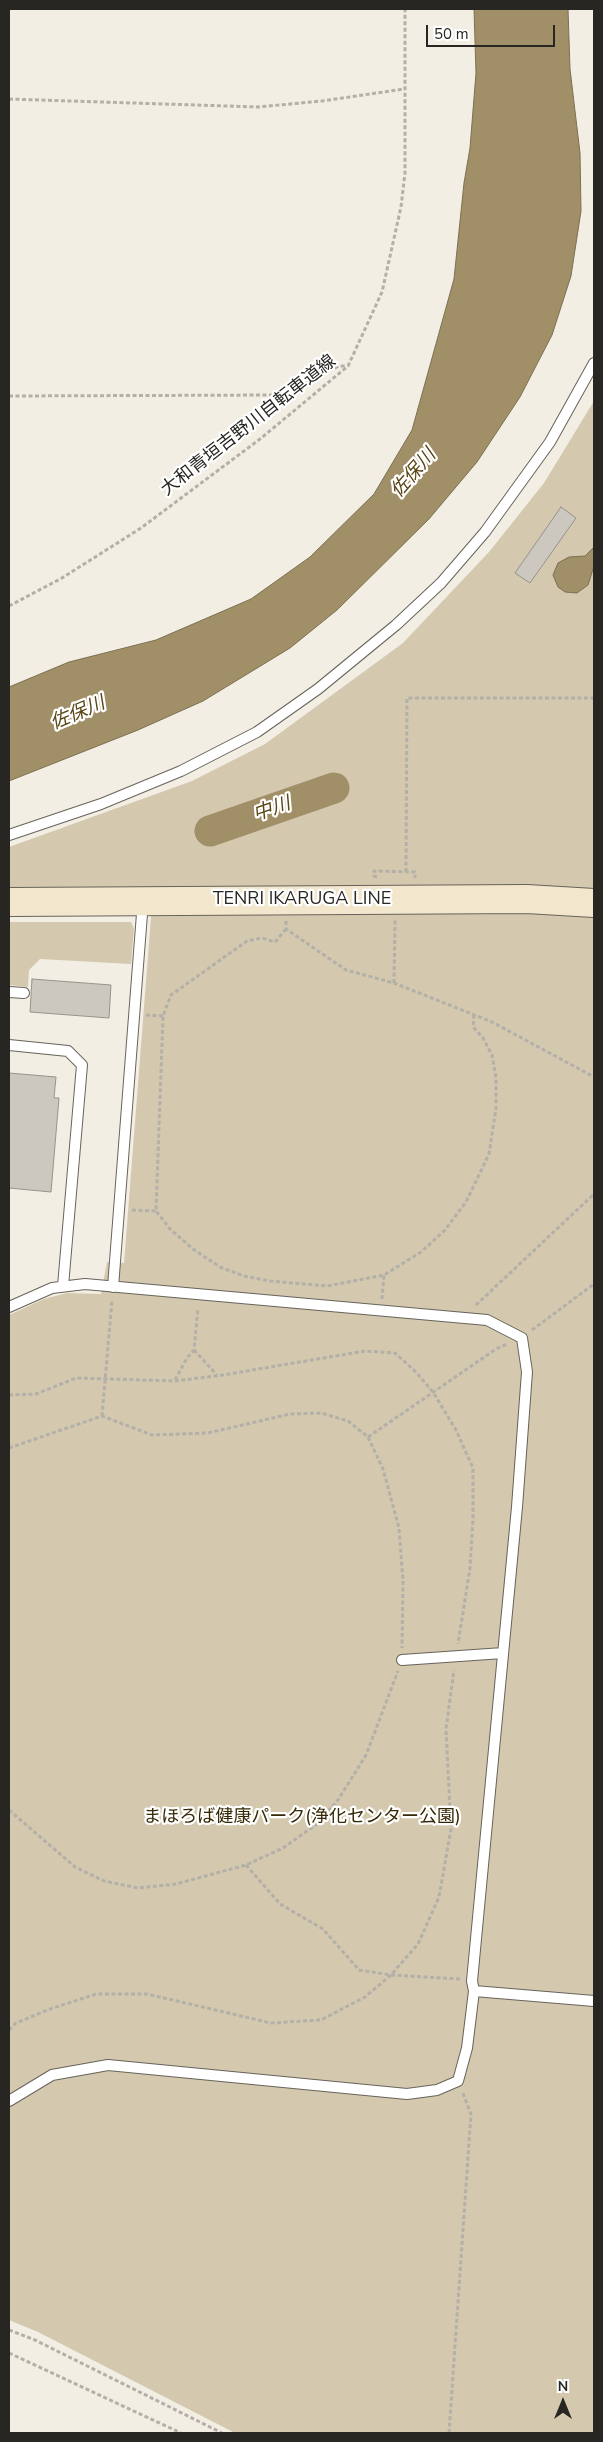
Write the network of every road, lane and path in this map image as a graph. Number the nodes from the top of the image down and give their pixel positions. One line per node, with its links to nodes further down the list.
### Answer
1 (405, 9): 2 (path, 大和青垣吉野川自転車道線)
2 (404, 89): 3 (path); 5 (path, 大和青垣吉野川自転車道線)
3 (9, 99)
4 (594, 363): 9 (lane)
5 (348, 366): 6 (path); 7 (path, 大和青垣吉野川自転車道線)
6 (9, 396)
7 (9, 606)
8 (594, 698): 11 (path)
9 (9, 836)
10 (374, 871): 11 (path)
11 (406, 872): 12 (path)
12 (415, 872)
13 (143, 900): 14 (main road, TENRI IKARUGA LINE); 15 (main road, TENRI IKARUGA LINE); 26 (lane)
14 (9, 902)
15 (594, 903)
16 (395, 915): 19 (path)
17 (286, 916): 18 (path)
18 (286, 928): 19 (path); 27 (path)
19 (394, 983): 22 (path)
20 (9, 992): 21 (lane)
21 (24, 994)
22 (474, 1014): 24 (path); 28 (path)
23 (9, 1045): 30 (lane)
24 (594, 1077)
25 (594, 1194): 35 (path)
26 (119, 1210): 27 (path); 31 (lane)
27 (156, 1211): 28 (path)
28 (384, 1274): 34 (path)
29 (594, 1284): 36 (path)
30 (62, 1286): 31 (lane); 33 (lane)
31 (113, 1287): 32 (lane); 39 (path)
32 (200, 1294): 34 (lane); 37 (path)
33 (9, 1307)
34 (381, 1310): 35 (lane)
35 (462, 1318): 36 (lane)
36 (522, 1338): 41 (path); 46 (lane)
37 (194, 1350): 38 (path); 40 (path)
38 (218, 1376): 40 (path); 41 (path)
39 (105, 1379): 40 (path); 42 (path); 43 (path)
40 (175, 1381)
41 (433, 1392): 44 (path); 47 (path)
42 (9, 1395)
43 (102, 1416): 44 (path); 45 (path)
44 (368, 1436): 48 (path)
45 (9, 1448)
46 (503, 1653): 47 (lane); 52 (lane)
47 (455, 1658): 48 (lane); 51 (path)
48 (402, 1660): 50 (path)
49 (9, 1810): 50 (path)
50 (246, 1865): 51 (path)
51 (391, 1975): 52 (path); 54 (path)
52 (473, 1986): 53 (lane); 55 (lane)
53 (594, 2001)
54 (9, 2030)
55 (458, 2081): 56 (lane); 61 (path)
56 (9, 2101)
57 (9, 2330): 60 (path)
58 (9, 2353): 59 (path)
59 (181, 2433)
60 (222, 2433)
61 (449, 2433)

